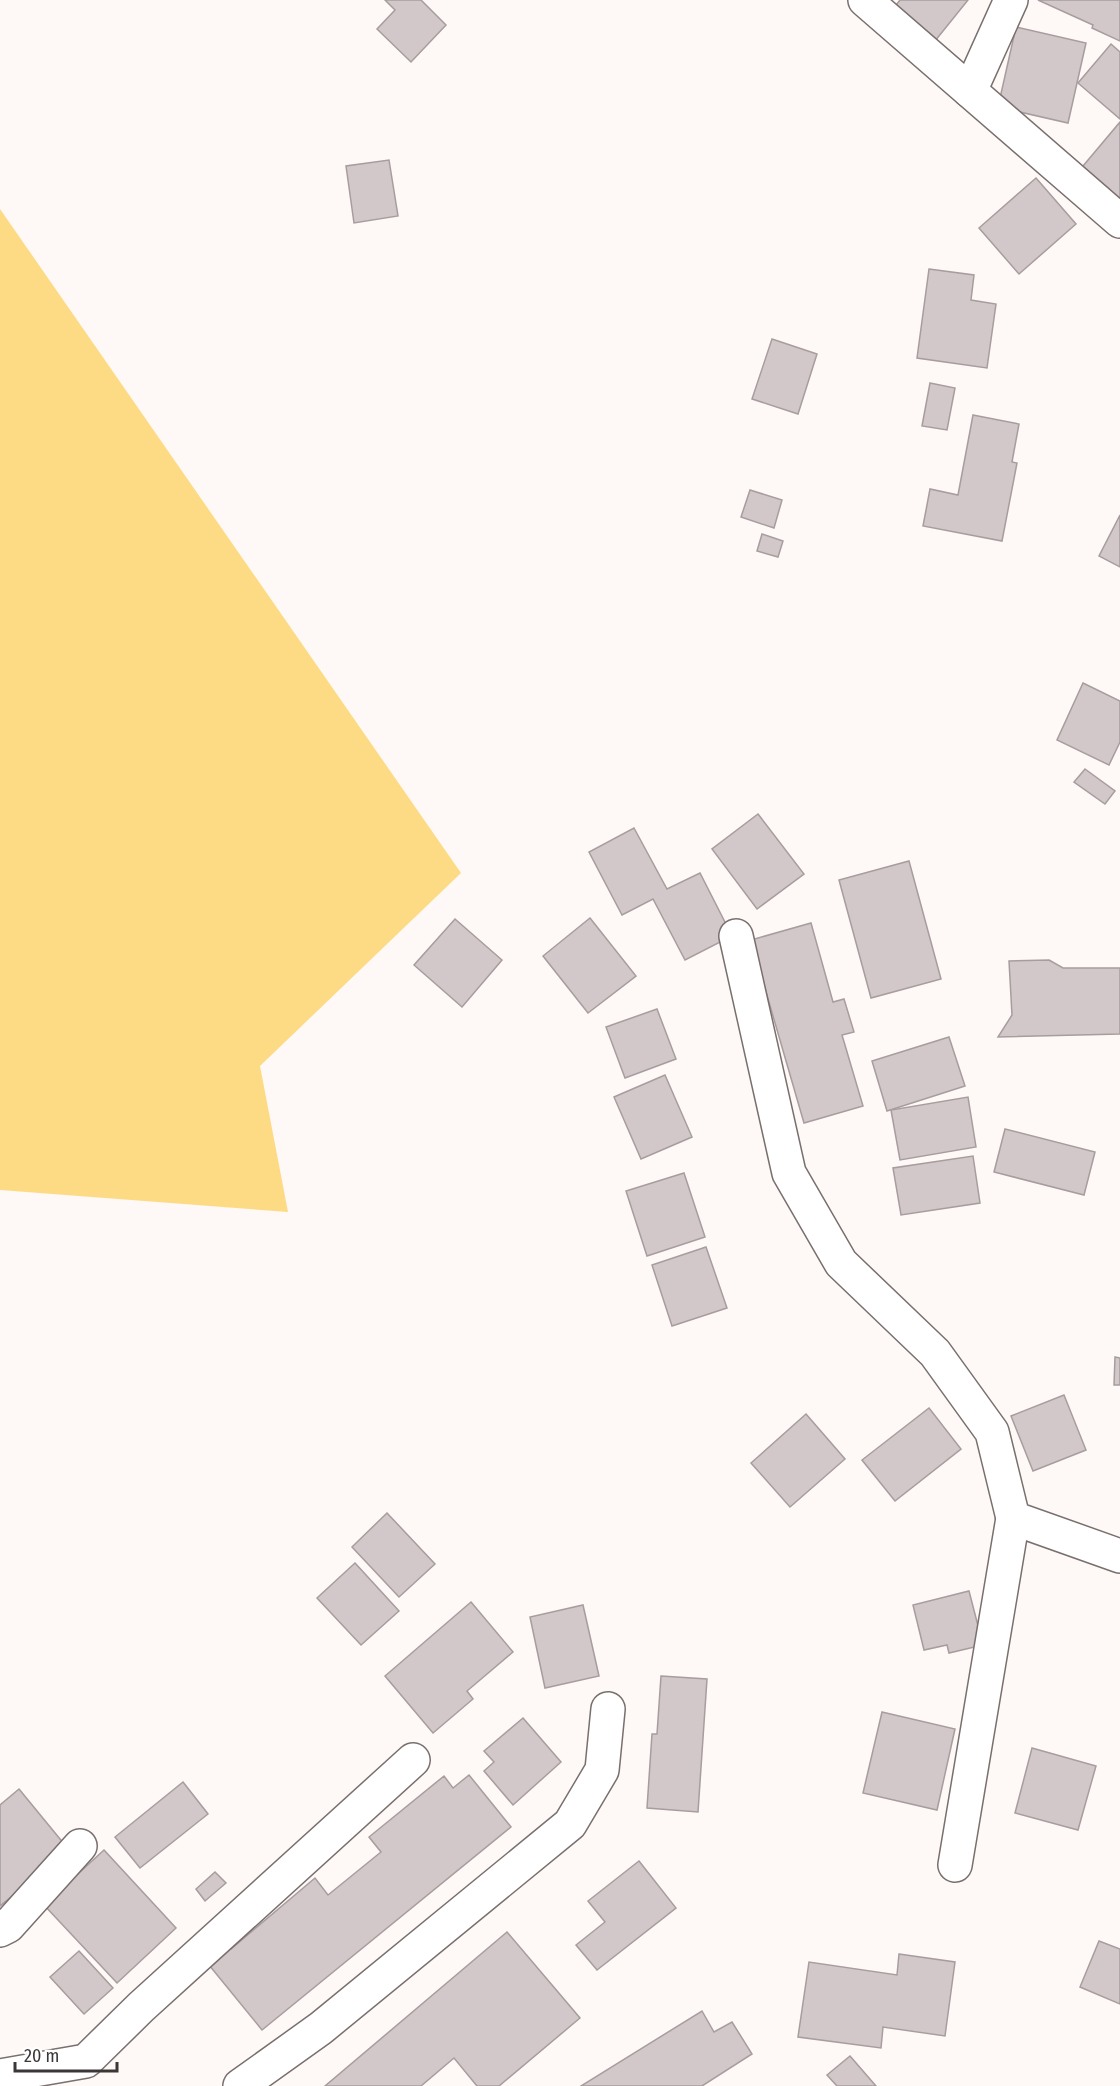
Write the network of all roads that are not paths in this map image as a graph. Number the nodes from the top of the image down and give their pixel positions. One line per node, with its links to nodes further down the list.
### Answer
1 (865, 0): 3 (street)
2 (1011, 0): 3 (street)
3 (970, 91): 4 (street)
4 (1120, 221)
5 (736, 936): 6 (street)
6 (1013, 1518): 7 (street); 11 (street)
7 (1120, 1556)
8 (608, 1709): 14 (street)
9 (412, 1760): 13 (street)
10 (80, 1846): 12 (street)
11 (955, 1865)
12 (0, 1930)
13 (0, 2076)
14 (240, 2086)

